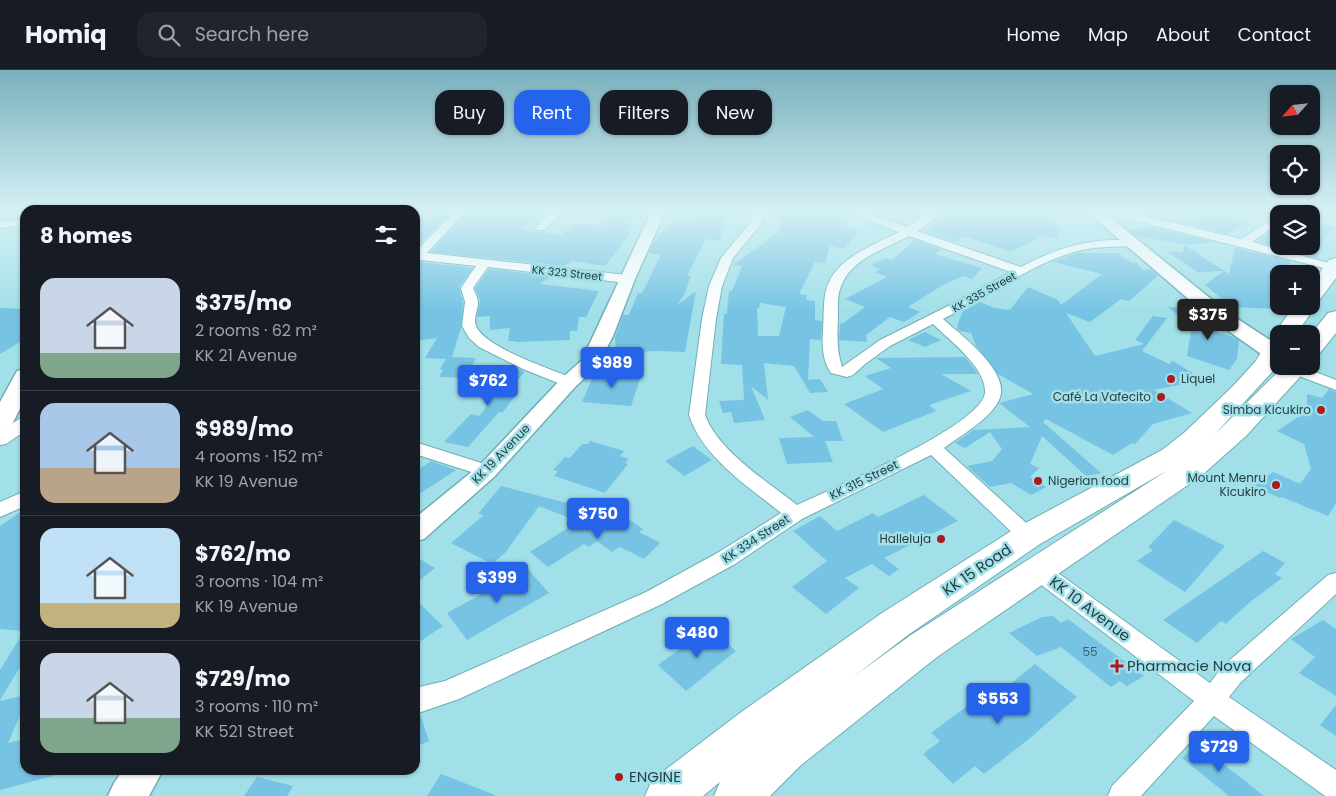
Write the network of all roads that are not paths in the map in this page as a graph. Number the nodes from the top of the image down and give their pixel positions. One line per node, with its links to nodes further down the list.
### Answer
1 (429, 244): 9 (street)
2 (643, 244): 14 (street, KK 19 Avenue)
3 (738, 244): 33 (street, KK 334 Street)
4 (887, 244): 17 (street, KK 335 Street)
5 (940, 244): 13 (street)
6 (1120, 244): 13 (street, KK 335 Street)
7 (1133, 244): 19 (main road)
8 (1247, 244): 12 (street)
9 (420, 253)
10 (420, 257): 11 (street, KK 323 Street)
11 (484, 264): 14 (street, KK 323 Street); 22 (street)
12 (1335, 266): 15 (highway)
13 (1021, 271): 17 (street, KK 335 Street)
14 (627, 279): 22 (street, KK 19 Avenue)
15 (1320, 286)
16 (1336, 318): 18 (highway, KK 15 Road)
17 (935, 319): 28 (street, KK 315 Street)
18 (1320, 330)
19 (1270, 344)
20 (1320, 374): 23 (street)
21 (1273, 375): 35 (highway, KK 15 Road)
22 (568, 382): 30 (street, KK 19 Avenue)
23 (1336, 385)
24 (20, 386): 25 (main road)
25 (0, 426)
26 (20, 426): 27 (street)
27 (0, 440)
28 (933, 447): 33 (street, KK 315 Street); 35 (street, KK 10 Avenue)
29 (420, 450): 30 (street)
30 (487, 471): 34 (street, KK 19 Avenue)
31 (20, 500): 32 (street)
32 (0, 510)
33 (795, 514): 37 (street, KK 334 Street)
34 (420, 528)
35 (1033, 554): 38 (street, KK 10 Avenue); 42 (highway, KK 15 Road); 43 (highway, KK 15 Road)
36 (1336, 582): 38 (street)
37 (420, 700)
38 (1212, 700): 40 (street, KK 10 Avenue); 44 (street)
39 (142, 775): 41 (street)
40 (1336, 787)
41 (127, 796)
42 (668, 796)
43 (737, 796)
44 (1122, 796)

